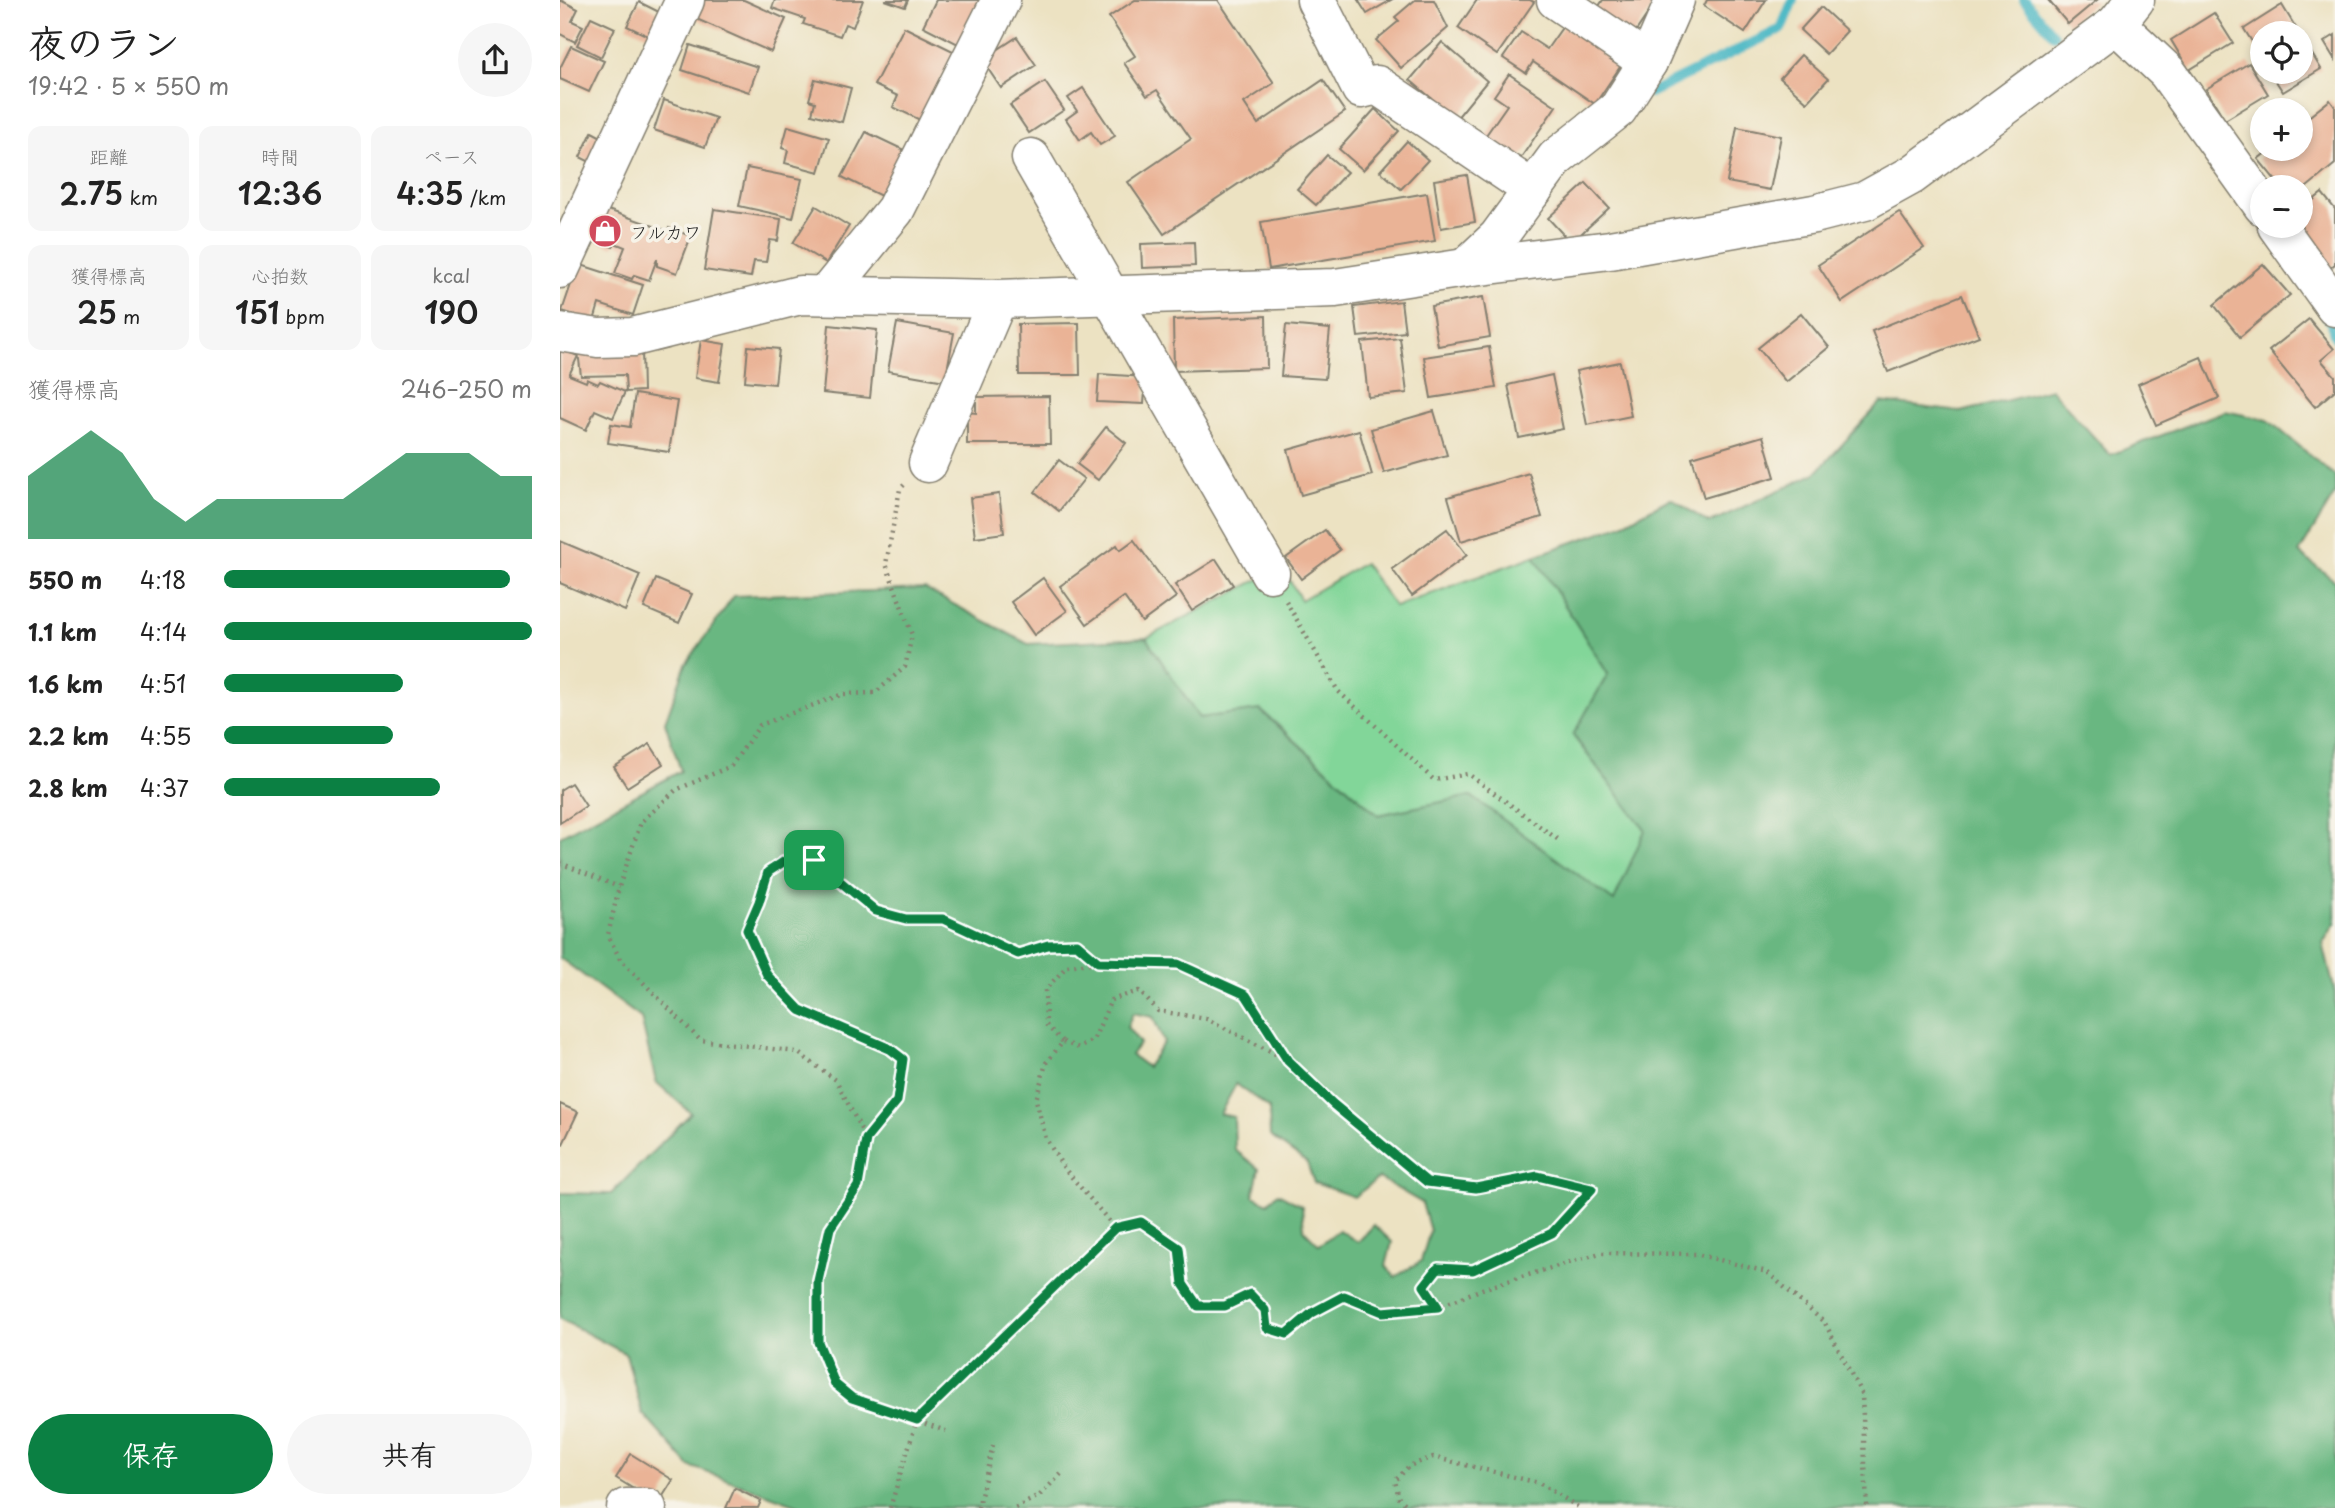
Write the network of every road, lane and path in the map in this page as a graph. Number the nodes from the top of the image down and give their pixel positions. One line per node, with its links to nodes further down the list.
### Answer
1 (685, 0): 13 (street)
2 (1001, 0): 14 (street)
3 (1316, 0): 10 (street)
4 (1556, 0): 7 (street)
5 (1675, 0): 7 (street)
6 (2126, 12): 9 (street); 12 (street)
7 (1648, 62): 10 (street)
8 (1031, 158): 15 (street)
9 (2250, 188)
10 (1533, 190): 12 (street)
11 (2286, 238): 17 (street)
12 (1465, 268): 15 (street)
13 (560, 269)
14 (825, 295): 16 (street); 18 (street)
15 (1110, 295): 16 (street); 20 (street)
16 (998, 299): 19 (street)
17 (2335, 307)
18 (560, 332)
19 (928, 463): 23 (path)
20 (1270, 573): 21 (path)
21 (1560, 841)
22 (560, 863): 23 (path)
23 (619, 887): 27 (path)
24 (1098, 962): 25 (path); 26 (path); 27 (path)
25 (1063, 1042): 26 (path); 28 (path)
26 (1288, 1061): 29 (path)
27 (866, 1139): 30 (path)
28 (1115, 1228): 29 (path); 30 (path)
29 (1438, 1307): 41 (path)
30 (917, 1420): 31 (path); 36 (path)
31 (946, 1431)
32 (993, 1445): 37 (path)
33 (1061, 1474): 38 (path)
34 (626, 1508): 35 (street)
35 (647, 1508)
36 (890, 1508)
37 (978, 1508)
38 (1016, 1508)
39 (1410, 1508): 40 (path)
40 (1580, 1508)
41 (1867, 1508)

